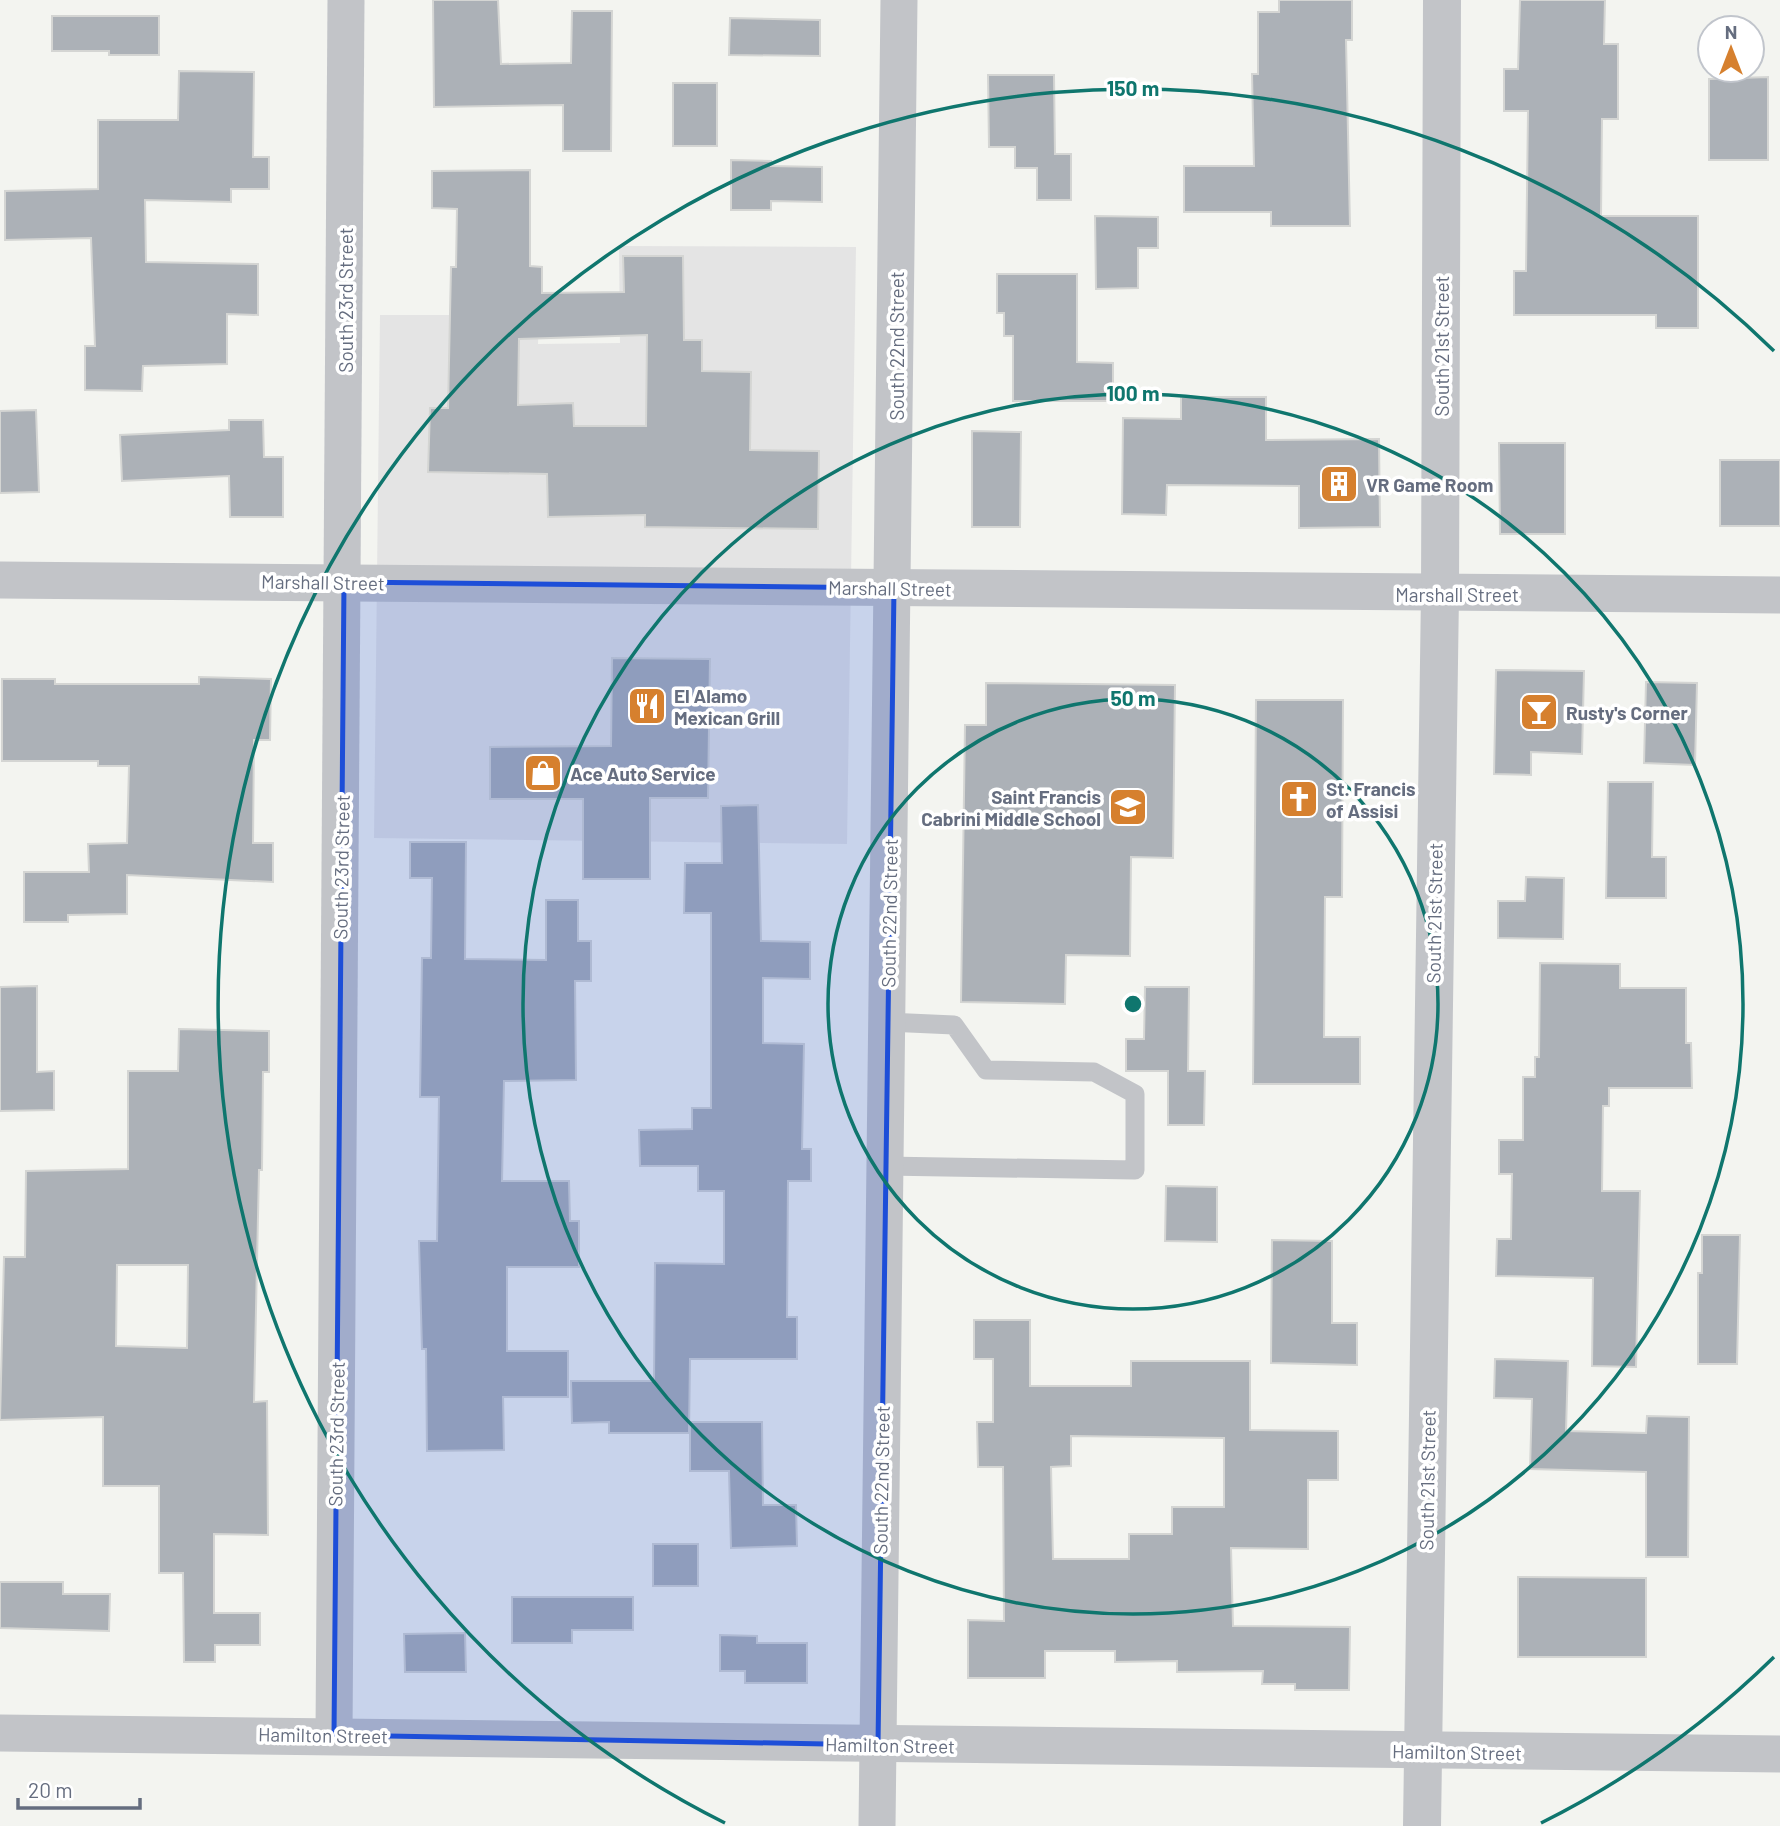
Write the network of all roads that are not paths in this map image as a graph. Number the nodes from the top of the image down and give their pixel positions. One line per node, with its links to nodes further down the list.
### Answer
1 (346, 0): 5 (street, South 23rd Street)
2 (899, 0): 6 (street, South 22nd Street)
3 (1442, 0): 7 (street, South 21st Street)
4 (0, 580): 5 (street, Marshall Street)
5 (344, 582): 6 (street, Marshall Street); 12 (street, South 23rd Street)
6 (894, 588): 7 (street, Marshall Street); 9 (street, South 22nd Street)
7 (1440, 594): 8 (street, Marshall Street); 14 (street, South 21st Street)
8 (1780, 596)
9 (887, 1022): 10 (street, South 22nd Street); 10 (lane)
10 (886, 1166): 13 (street, South 22nd Street)
11 (0, 1733): 12 (street, Hamilton Street)
12 (334, 1735): 13 (street, Hamilton Street)
13 (878, 1745): 14 (street, Hamilton Street); 16 (street, South 22nd Street)
14 (1423, 1752): 15 (street, Hamilton Street); 17 (street, South 21st Street)
15 (1780, 1754)
16 (877, 1826)
17 (1422, 1826)

